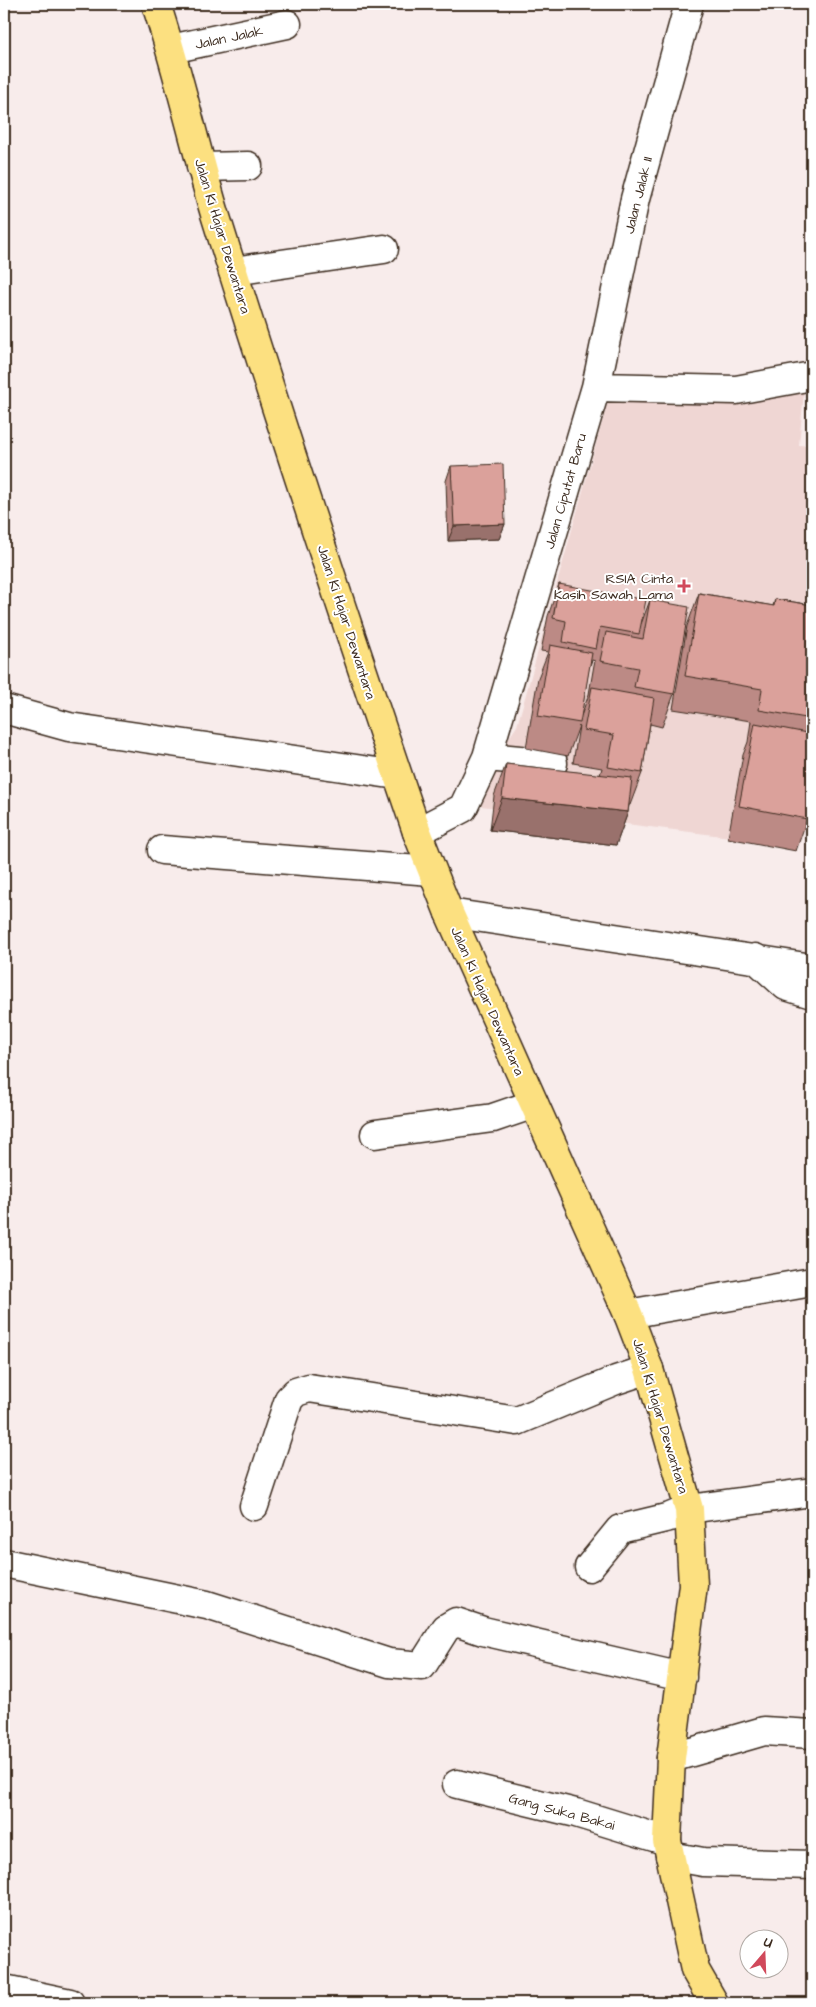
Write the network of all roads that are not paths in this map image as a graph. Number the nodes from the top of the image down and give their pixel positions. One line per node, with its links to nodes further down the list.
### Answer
1 (156, 4): 4 (main road, Jalan Ki Hajar Dewantara)
2 (689, 4): 10 (street, Jalan Jalak II)
3 (287, 24): 4 (street, Jalan Jalak)
4 (171, 49): 6 (main road, Jalan Ki Hajar Dewantara)
5 (248, 166): 6 (street)
6 (201, 167): 8 (main road, Jalan Ki Hajar Dewantara)
7 (384, 249): 8 (street)
8 (233, 271): 14 (main road, Jalan Ki Hajar Dewantara)
9 (812, 376): 10 (street)
10 (596, 387): 12 (street, Jalan Ciputat Baru)
11 (4, 708): 14 (street)
12 (487, 757): 13 (street); 15 (street, Jalan Ciputat Baru)
13 (554, 763)
14 (397, 775): 15 (main road, Jalan Ki Hajar Dewantara)
15 (416, 832): 17 (main road, Jalan Ki Hajar Dewantara)
16 (162, 850): 17 (street)
17 (431, 871): 18 (main road, Jalan Ki Hajar Dewantara)
18 (449, 913): 19 (street); 22 (main road, Jalan Ki Hajar Dewantara)
19 (755, 958): 20 (street); 21 (street)
20 (812, 968)
21 (812, 994)
22 (534, 1104): 23 (street); 25 (main road, Jalan Ki Hajar Dewantara)
23 (375, 1134)
24 (812, 1282): 25 (street)
25 (628, 1314): 26 (main road, Jalan Ki Hajar Dewantara)
26 (649, 1369): 28 (street); 29 (main road, Jalan Ki Hajar Dewantara)
27 (812, 1492): 29 (street)
28 (254, 1506)
29 (690, 1509): 31 (street); 32 (main road, Jalan Ki Hajar Dewantara)
30 (4, 1563): 32 (street)
31 (589, 1567)
32 (682, 1677): 34 (main road, Jalan Ki Hajar Dewantara)
33 (812, 1734): 34 (street)
34 (671, 1758): 36 (main road, Jalan Ki Hajar Dewantara)
35 (457, 1784): 36 (street, Gang Suka Bakai)
36 (668, 1849): 37 (street, Gang Suka Bakai); 40 (main road, Jalan Ki Hajar Dewantara)
37 (812, 1865)
38 (4, 1989): 39 (street)
39 (70, 2003)
40 (714, 2003)

